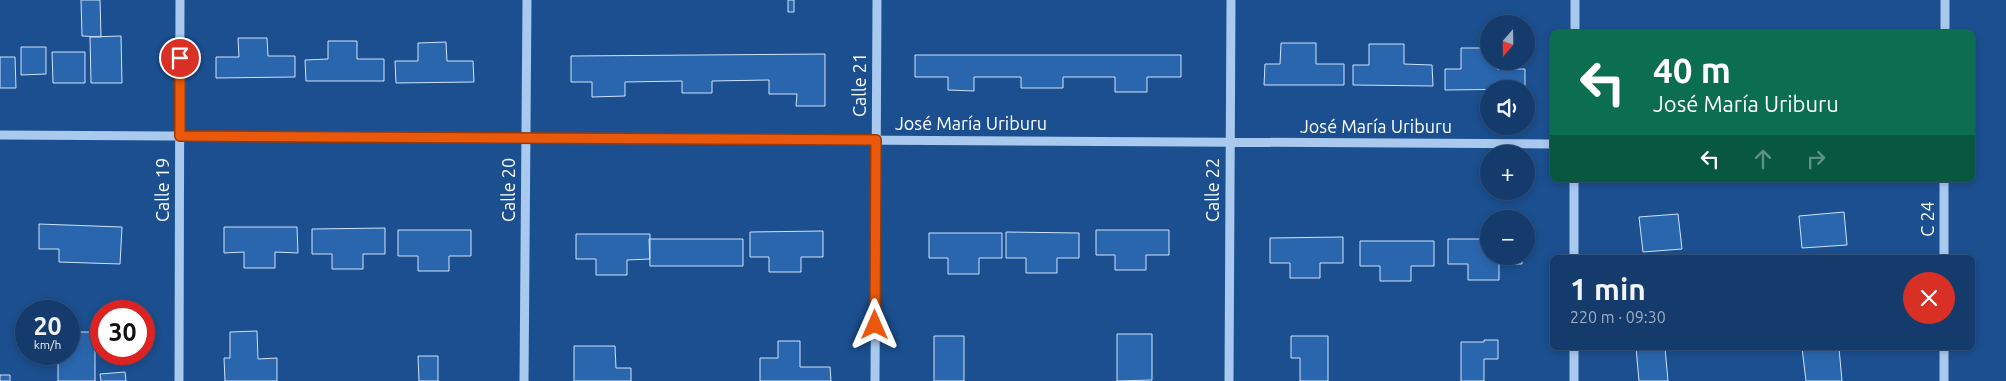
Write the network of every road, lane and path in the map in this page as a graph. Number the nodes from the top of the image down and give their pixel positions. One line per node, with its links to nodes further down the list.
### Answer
1 (180, 0): 10 (street, Calle 19)
2 (527, 0): 11 (street, Calle 20)
3 (877, 0): 12 (street, Calle 21)
4 (1231, 0): 13 (street, Calle 22)
5 (1575, 0): 7 (street)
6 (1945, 0): 8 (street)
7 (1575, 30)
8 (1945, 30)
9 (0, 135): 10 (street, José María Uriburu)
10 (180, 136): 11 (street, José María Uriburu); 21 (street, Calle 19)
11 (526, 138): 12 (street, José María Uriburu); 22 (street, Calle 20)
12 (876, 140): 13 (street, José María Uriburu); 23 (street, Calle 21)
13 (1230, 142): 14 (street, José María Uriburu); 24 (street, Calle 22)
14 (1550, 144)
15 (1574, 182): 17 (street)
16 (1944, 182): 18 (street, C 24)
17 (1574, 255)
18 (1944, 255)
19 (1574, 350): 25 (street)
20 (1944, 350): 26 (street)
21 (179, 381)
22 (524, 381)
23 (875, 381)
24 (1229, 381)
25 (1574, 381)
26 (1944, 381)

